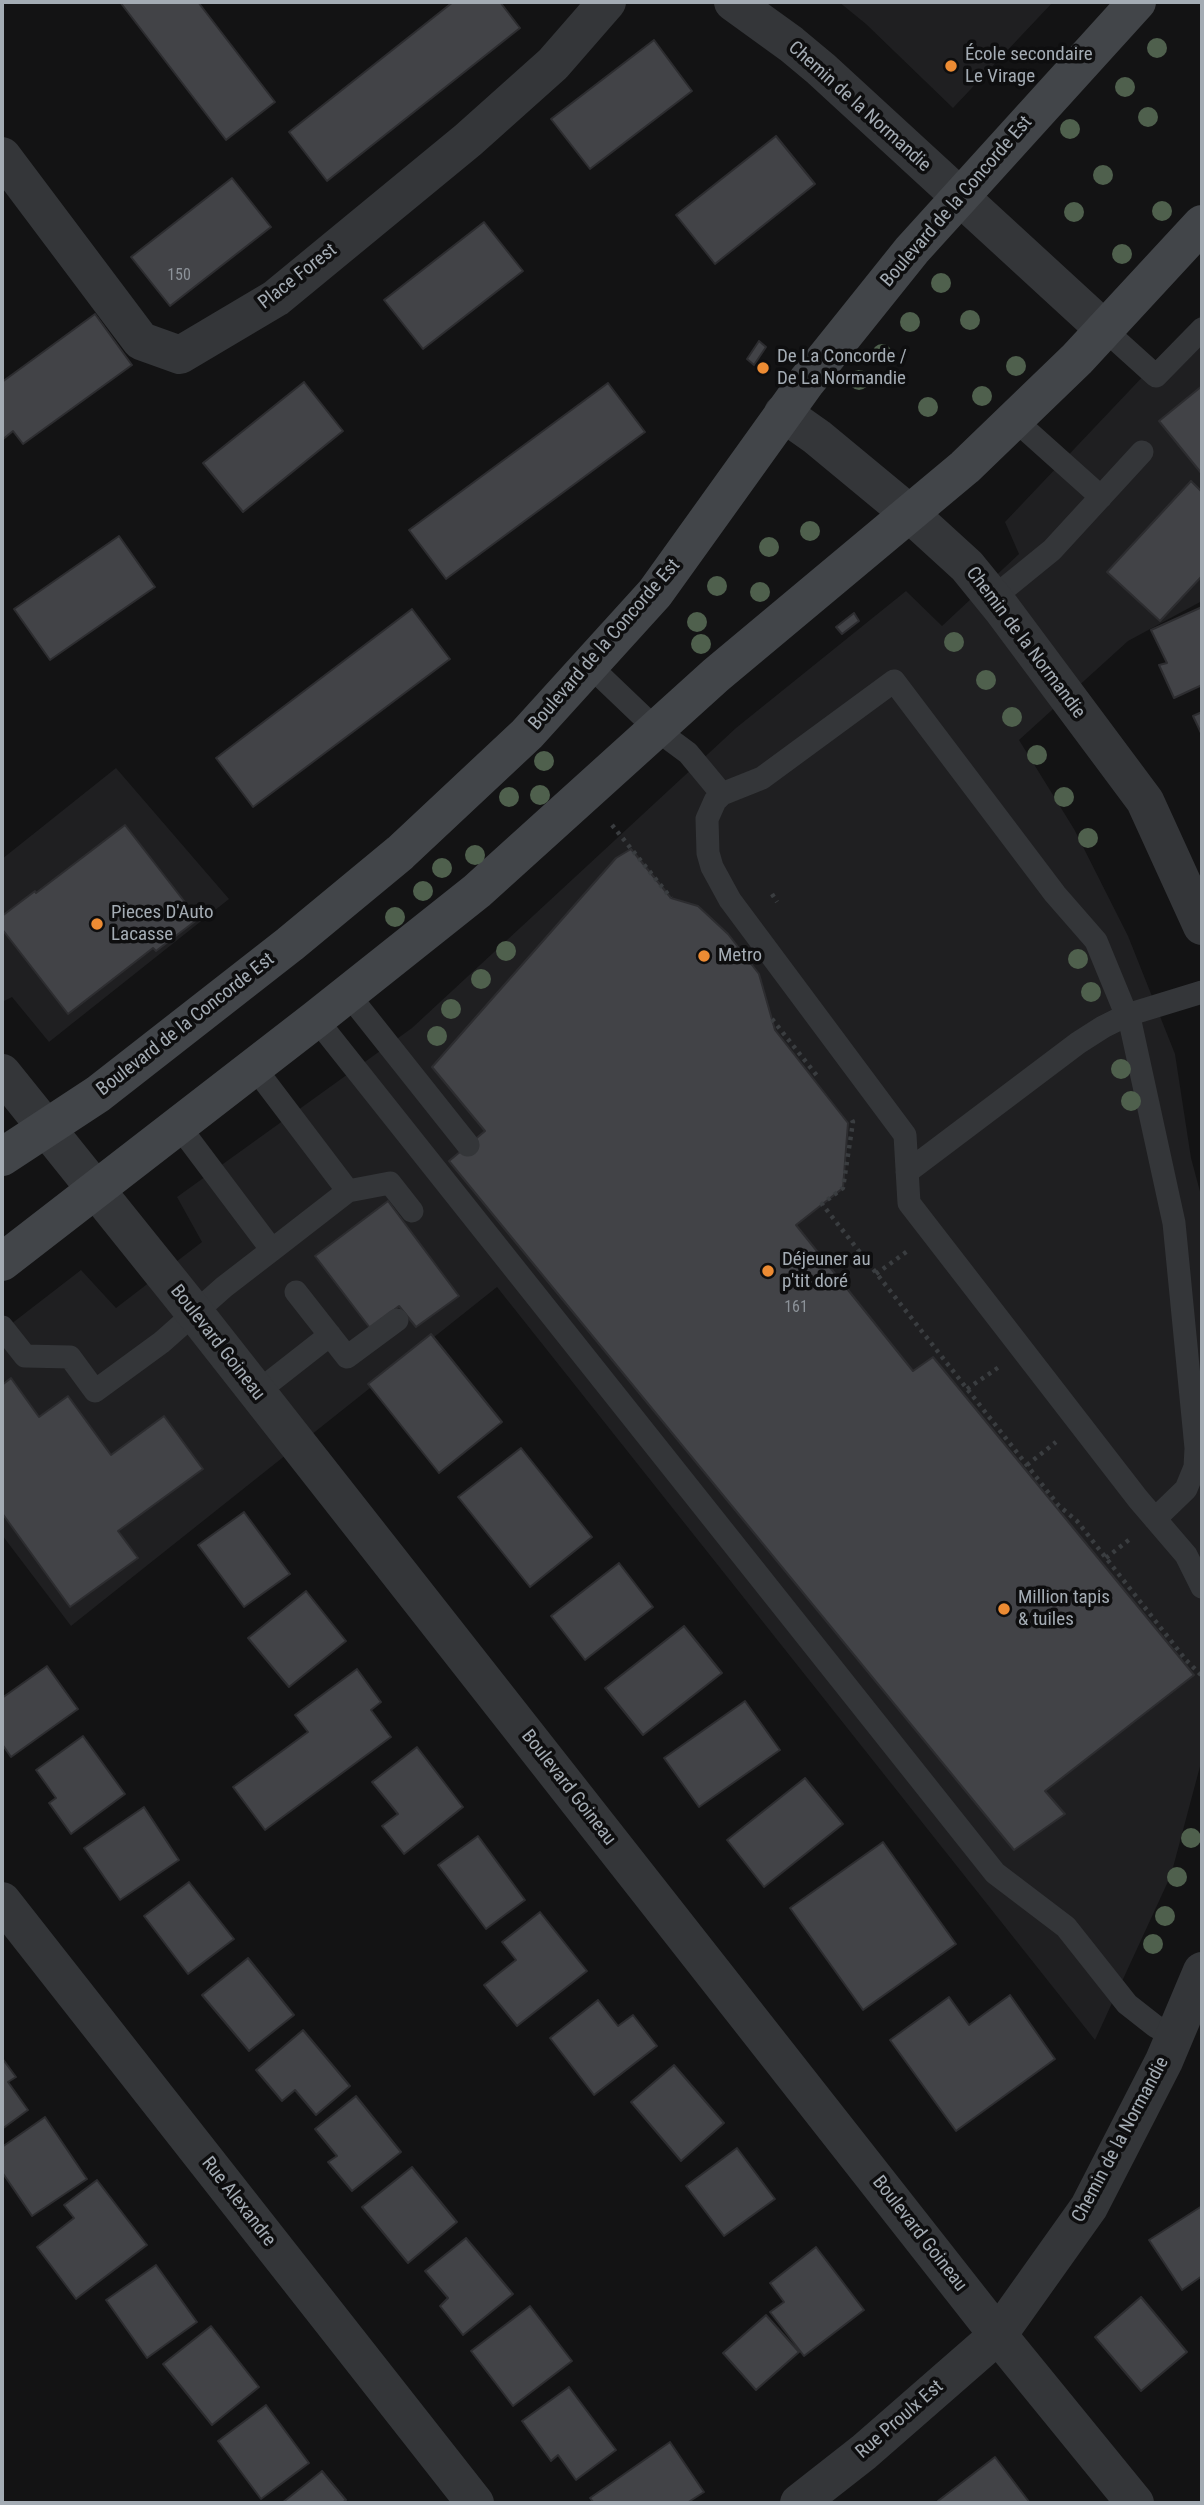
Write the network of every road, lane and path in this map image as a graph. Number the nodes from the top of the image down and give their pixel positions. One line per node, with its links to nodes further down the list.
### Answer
1 (607, 2): 4 (street, Place Forest)
2 (733, 2): 5 (street, Chemin de la Normandie)
3 (1137, 2): 5 (street, Boulevard de la Concorde Est)
4 (2, 156)
5 (959, 196): 8 (street, Chemin de la Normandie); 9 (street, Boulevard de la Concorde Est)
6 (1202, 224): 8 (street)
7 (1202, 329): 8 (lane)
8 (1105, 330): 10 (street)
9 (783, 413): 13 (street, Chemin de la Normandie); 15 (street, Boulevard de la Concorde Est)
10 (1015, 420): 12 (lane); 13 (street)
11 (1142, 452): 12 (lane)
12 (1101, 497): 14 (lane)
13 (910, 514): 14 (street, Chemin de la Normandie); 16 (street)
14 (993, 598): 22 (street, Chemin de la Normandie)
15 (590, 666): 16 (lane); 33 (street, Boulevard de la Concorde Est)
16 (657, 730): 17 (lane); 24 (street)
17 (722, 793): 25 (lane); 36 (lane)
18 (612, 825): 20 (path)
19 (772, 894): 21 (path)
20 (671, 898)
21 (777, 902)
22 (1202, 926)
23 (1202, 992): 25 (lane)
24 (348, 994): 26 (street); 34 (lane)
25 (1127, 1015): 36 (lane); 48 (lane)
26 (316, 1019): 28 (street); 54 (lane)
27 (772, 1019): 30 (path)
28 (254, 1067): 32 (street); 38 (lane)
29 (2, 1073): 33 (street, Boulevard Goineau)
30 (822, 1081)
31 (845, 1111): 51 (path)
32 (178, 1125): 37 (street); 40 (lane)
33 (45, 1127): 35 (street, Boulevard de la Concorde Est); 37 (street, Boulevard Goineau)
34 (468, 1145)
35 (2, 1157)
36 (907, 1172): 48 (lane)
37 (96, 1189): 41 (street); 43 (street, Boulevard Goineau)
38 (348, 1191): 39 (lane); 40 (lane)
39 (412, 1211)
40 (272, 1250): 43 (lane)
41 (2, 1262)
42 (296, 1292): 46 (lane)
43 (194, 1312): 45 (lane); 47 (street, Boulevard Goineau)
44 (397, 1320): 46 (lane)
45 (2, 1327)
46 (330, 1335): 47 (lane)
47 (256, 1393): 55 (street, Boulevard Goineau)
48 (1155, 1519): 49 (lane)
49 (1194, 1556): 50 (lane)
50 (1202, 1587)
51 (1202, 1676)
52 (2, 1901): 56 (street, Rue Alexandre)
53 (1202, 1971): 54 (street, Chemin de la Normandie)
54 (1174, 2036): 55 (street, Chemin de la Normandie)
55 (998, 2335): 57 (street, Rue Proulx Est); 58 (street, Boulevard Goineau)
56 (475, 2503)
57 (799, 2503)
58 (1135, 2503)

